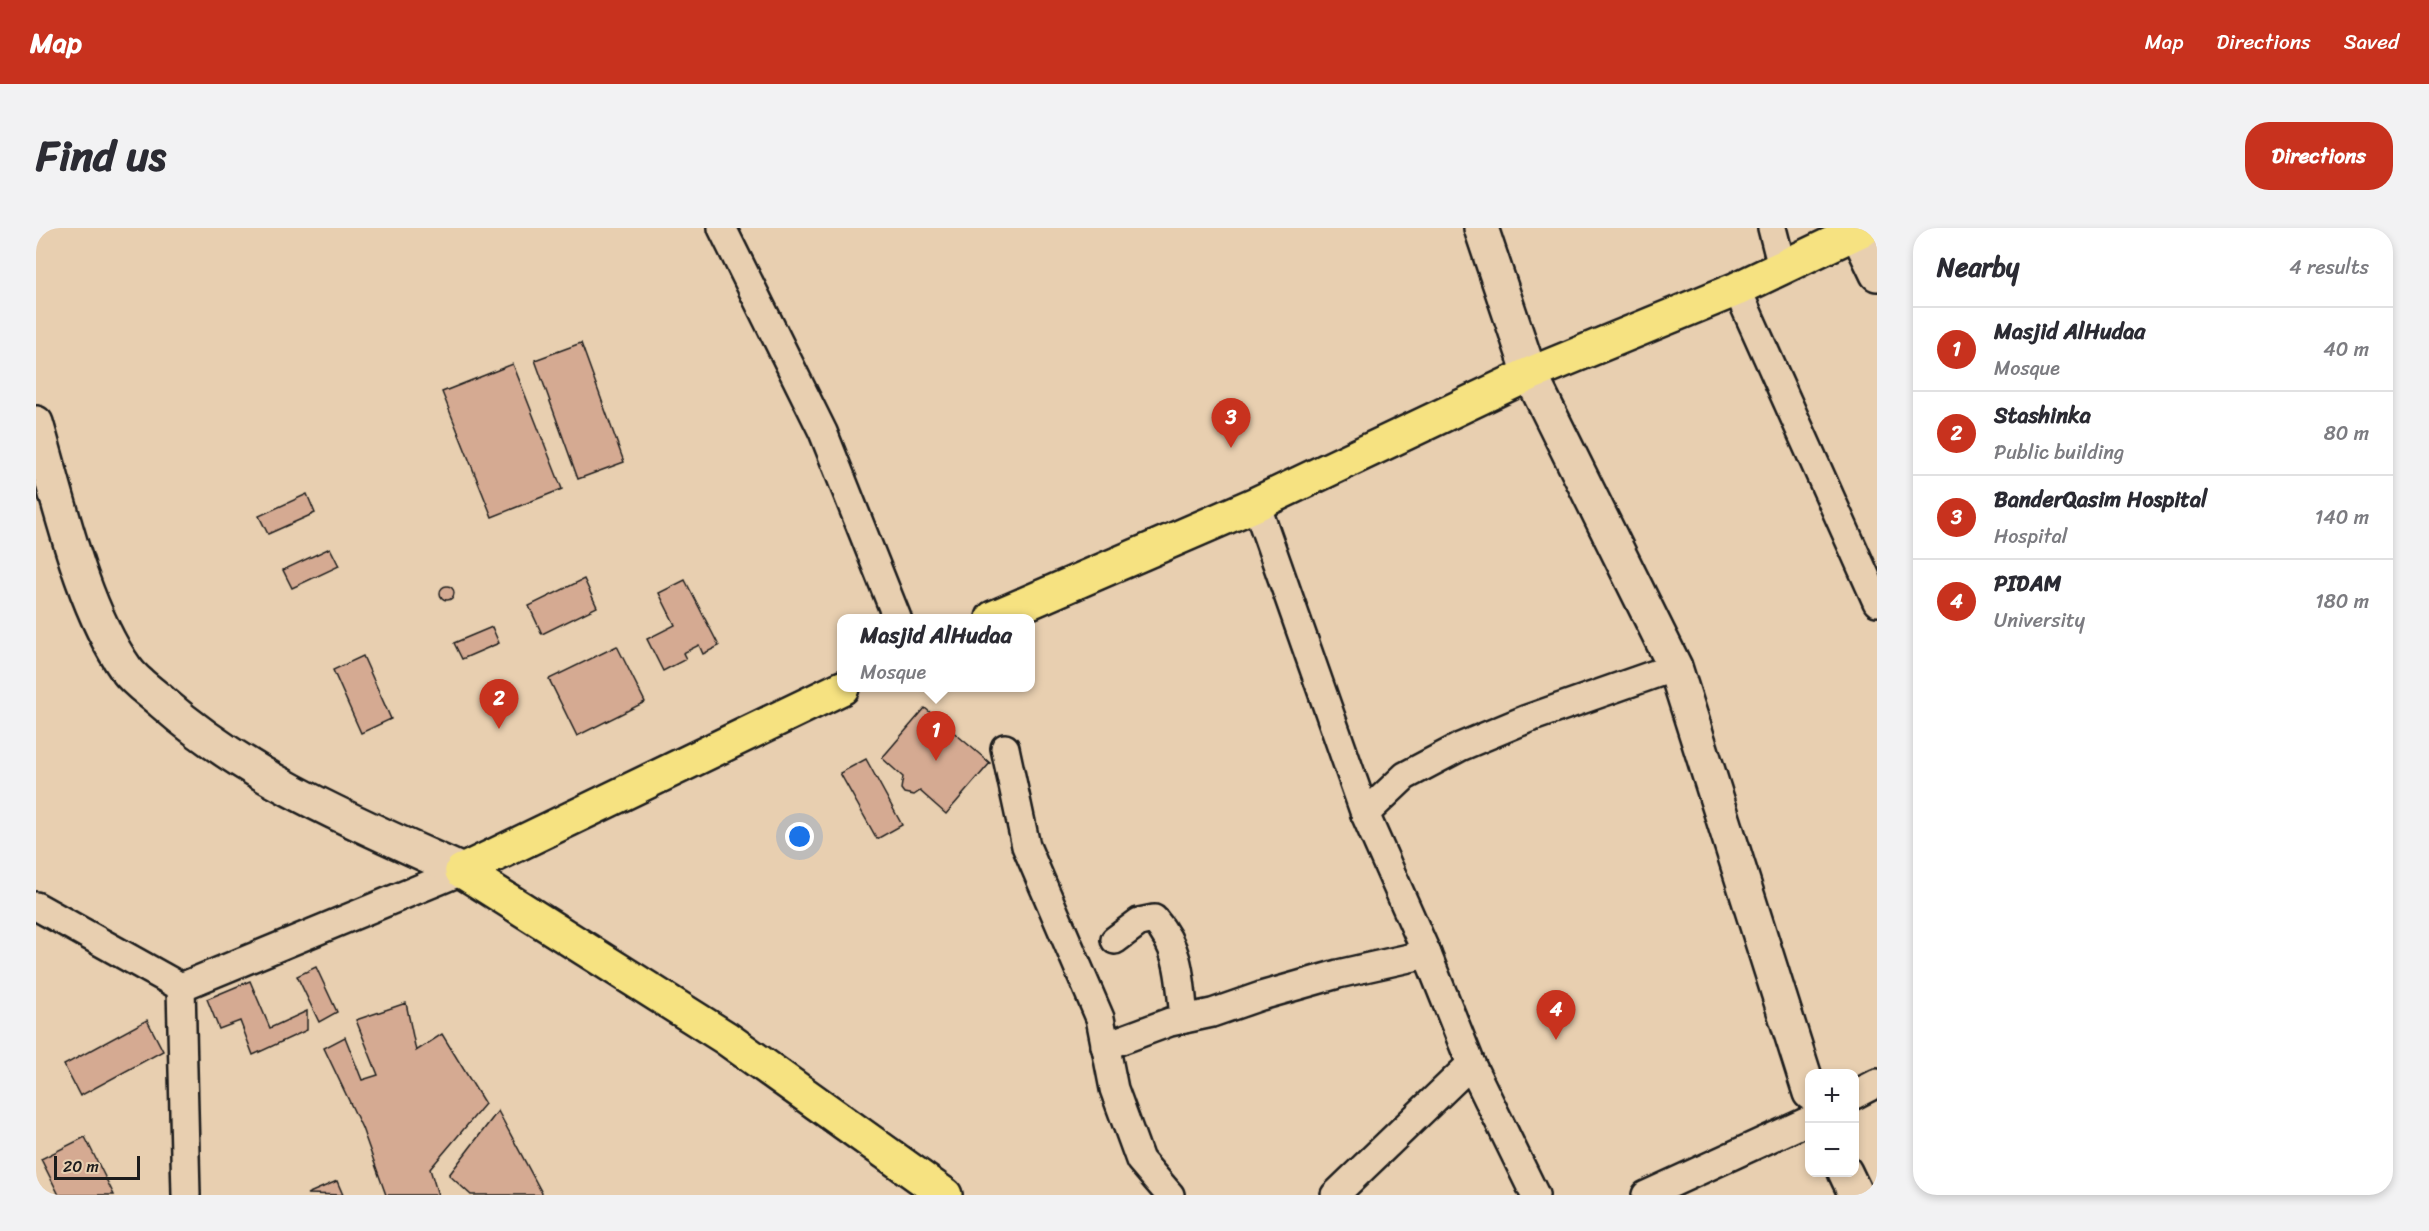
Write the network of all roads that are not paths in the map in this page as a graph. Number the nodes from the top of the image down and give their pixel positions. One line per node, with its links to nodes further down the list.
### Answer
1 (1482, 228): 8 (street)
2 (1772, 228): 5 (street)
3 (1861, 230): 5 (main road); 6 (street)
4 (733, 231): 12 (street)
5 (1782, 267): 7 (main road)
6 (1877, 274)
7 (1737, 288): 8 (main road); 11 (street)
8 (1530, 374): 10 (main road); 14 (street)
9 (36, 423): 18 (street)
10 (1256, 504): 13 (main road); 17 (street)
11 (1877, 602)
12 (895, 614)
13 (1002, 614)
14 (1675, 667): 17 (street); 26 (street)
15 (837, 689): 18 (main road)
16 (1005, 748): 24 (street)
17 (1365, 814): 21 (street)
18 (462, 871): 22 (street); 32 (main road)
19 (36, 906): 22 (street)
20 (1115, 940): 23 (street)
21 (1427, 954): 23 (street); 25 (street)
22 (180, 987): 31 (street)
23 (1184, 1019): 24 (street)
24 (1105, 1046): 33 (street)
25 (1472, 1064): 34 (street); 35 (street)
26 (1805, 1081)
27 (1877, 1083): 28 (street)
28 (1859, 1092)
29 (1805, 1122): 36 (street)
30 (1847, 1177): 37 (street)
31 (186, 1195)
32 (945, 1195)
33 (1170, 1195)
34 (1335, 1195)
35 (1535, 1195)
36 (1646, 1195)
37 (1856, 1195)

